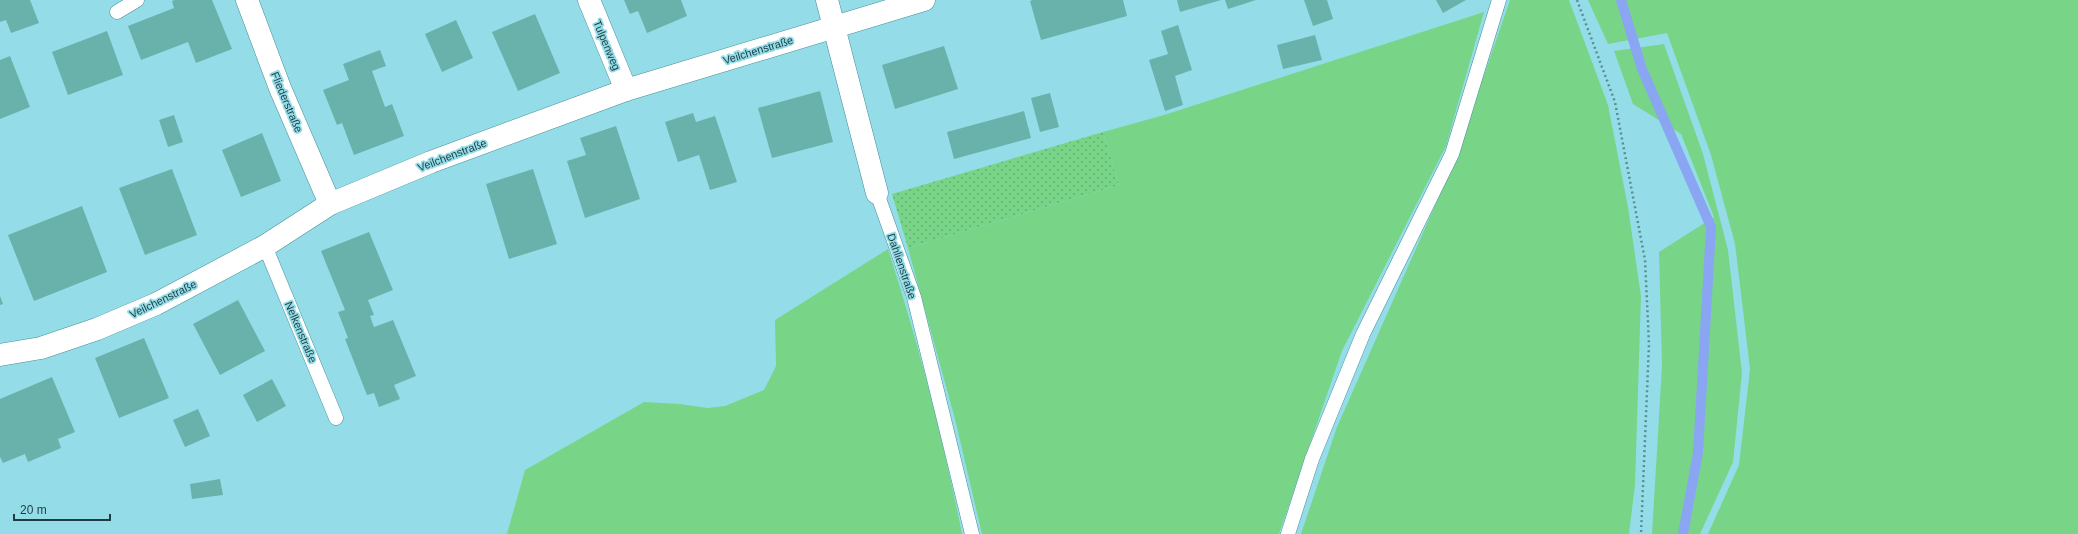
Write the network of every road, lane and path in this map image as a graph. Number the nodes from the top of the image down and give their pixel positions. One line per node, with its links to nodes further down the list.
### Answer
1 (137, 0): 8 (lane)
2 (247, 0): 12 (street, Fliederstraße)
3 (589, 0): 10 (street, Tulpenweg)
4 (827, 0): 9 (street, Dahlienstraße)
5 (924, 0): 9 (street, Veilchenstraße)
6 (1499, 0): 17 (lane)
7 (1577, 0): 18 (path)
8 (117, 12)
9 (834, 27): 10 (street, Veilchenstraße); 11 (street, Dahlienstraße)
10 (626, 90): 12 (street, Veilchenstraße)
11 (877, 193): 16 (lane, Dahlienstraße)
12 (330, 204): 13 (street, Veilchenstraße)
13 (265, 246): 14 (street, Veilchenstraße); 15 (lane, Nelkenstraße)
14 (0, 355)
15 (336, 418)
16 (972, 534)
17 (1288, 534)
18 (1641, 534)

